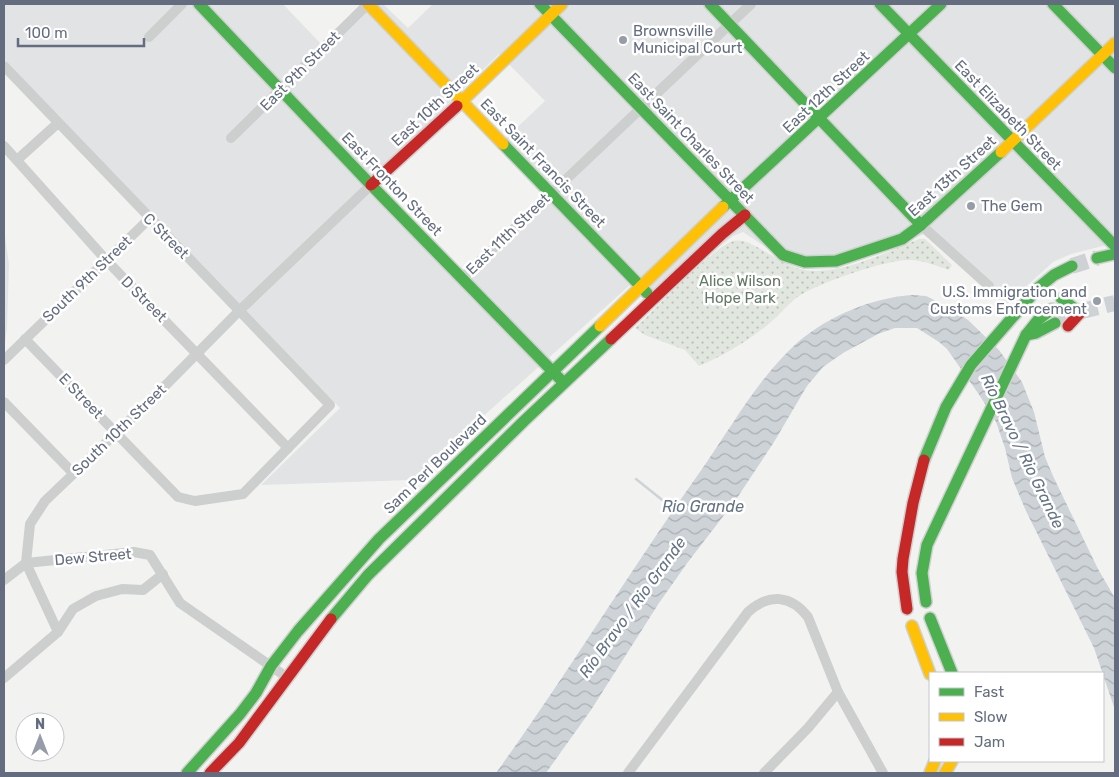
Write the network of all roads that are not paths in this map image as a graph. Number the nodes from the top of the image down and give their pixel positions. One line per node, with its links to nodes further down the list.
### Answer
1 (182, 4): 14 (street)
2 (199, 4): 19 (main road, East Fronton Street)
3 (368, 4): 19 (street, East 9th Street); 20 (main road, East Saint Francis Street)
4 (540, 4): 11 (main road, East Saint Charles Street)
5 (562, 4): 11 (main road, East 10th Street)
6 (710, 4): 12 (main road)
7 (750, 4): 12 (street, East 11th Street)
8 (880, 4): 13 (main road, East Elizabeth Street)
9 (941, 4): 13 (main road, East 12th Street)
10 (1053, 4): 16 (main road)
11 (550, 15): 20 (main road, East 10th Street); 21 (main road, East Saint Charles Street)
12 (729, 24): 21 (street, East 11th Street); 22 (main road)
13 (909, 34): 22 (main road, East 12th Street); 25 (main road, East Elizabeth Street)
14 (149, 37)
15 (1115, 43): 16 (main road, East 13th Street)
16 (1103, 55): 18 (main road); 25 (main road, East 13th Street)
17 (4, 66): 23 (street, C Street)
18 (1115, 68)
19 (281, 89): 24 (street, East 9th Street); 28 (main road, East Fronton Street)
20 (462, 101): 28 (main road, East 10th Street); 29 (main road, East Saint Francis Street)
21 (641, 108): 29 (street, East 11th Street); 30 (main road, East Saint Charles Street)
22 (820, 119): 30 (main road, East 12th Street); 33 (main road)
23 (58, 123): 27 (street); 32 (street, C Street)
24 (231, 138)
25 (1013, 141): 33 (main road, East 13th Street); 34 (main road, East Elizabeth Street)
26 (4, 146): 27 (street, D Street)
27 (17, 160): 37 (street, D Street)
28 (371, 185): 40 (main road, East Fronton Street); 44 (street, East 10th Street)
29 (552, 193): 40 (street, East 11th Street); 41 (main road, East Saint Francis Street)
30 (730, 200): 31 (main road, East Saint Charles Street); 41 (main road, Sam Perl Boulevard)
31 (745, 215): 38 (main road, East Saint Charles Street); 43 (main road)
32 (149, 219): 37 (street, South 9th Street); 44 (street, C Street)
33 (921, 225): 38 (main road, East 13th Street); 42 (street)
34 (1115, 246)
35 (1115, 254): 36 (main road)
36 (1097, 258)
37 (107, 261): 46 (street, South 9th Street); 47 (street, D Street)
38 (836, 261)
39 (1072, 266): 59 (main road)
40 (462, 278): 49 (main road, East Fronton Street)
41 (642, 286): 43 (main road, East Saint Francis Street); 49 (main road, Sam Perl Boulevard)
42 (988, 286)
43 (653, 300): 50 (main road)
44 (240, 310): 47 (street, South 10th Street); 53 (street, C Street)
45 (1059, 314): 45 (main road); 58 (main road)
46 (25, 339): 48 (street, South 9th Street); 52 (street, E Street)
47 (198, 353): 52 (street, South 10th Street); 53 (street, D Street)
48 (4, 360)
49 (553, 372): 50 (main road, East Fronton Street); 63 (main road, Sam Perl Boulevard)
50 (564, 384): 67 (main road)
51 (4, 402): 54 (street)
52 (116, 432): 53 (street, E Street); 54 (street, South 10th Street)
53 (288, 448)
54 (73, 473): 55 (street, South 10th Street)
55 (26, 563): 56 (street, Dew Street); 57 (street); 62 (street)
56 (163, 574): 62 (street); 63 (street, Dew Street)
57 (4, 580)
58 (926, 602)
59 (907, 609)
60 (930, 618): 65 (main road)
61 (912, 626): 64 (main road)
62 (58, 632): 66 (street)
63 (272, 666): 67 (street, Dew Street); 70 (main road, Sam Perl Boulevard)
64 (929, 672)
65 (952, 672)
66 (4, 678)
67 (288, 678): 71 (main road)
68 (838, 692): 72 (street); 73 (street); 74 (street)
69 (951, 762): 75 (main road)
70 (187, 773)
71 (210, 773)
72 (628, 773)
73 (764, 773)
74 (884, 773)
75 (944, 773)

